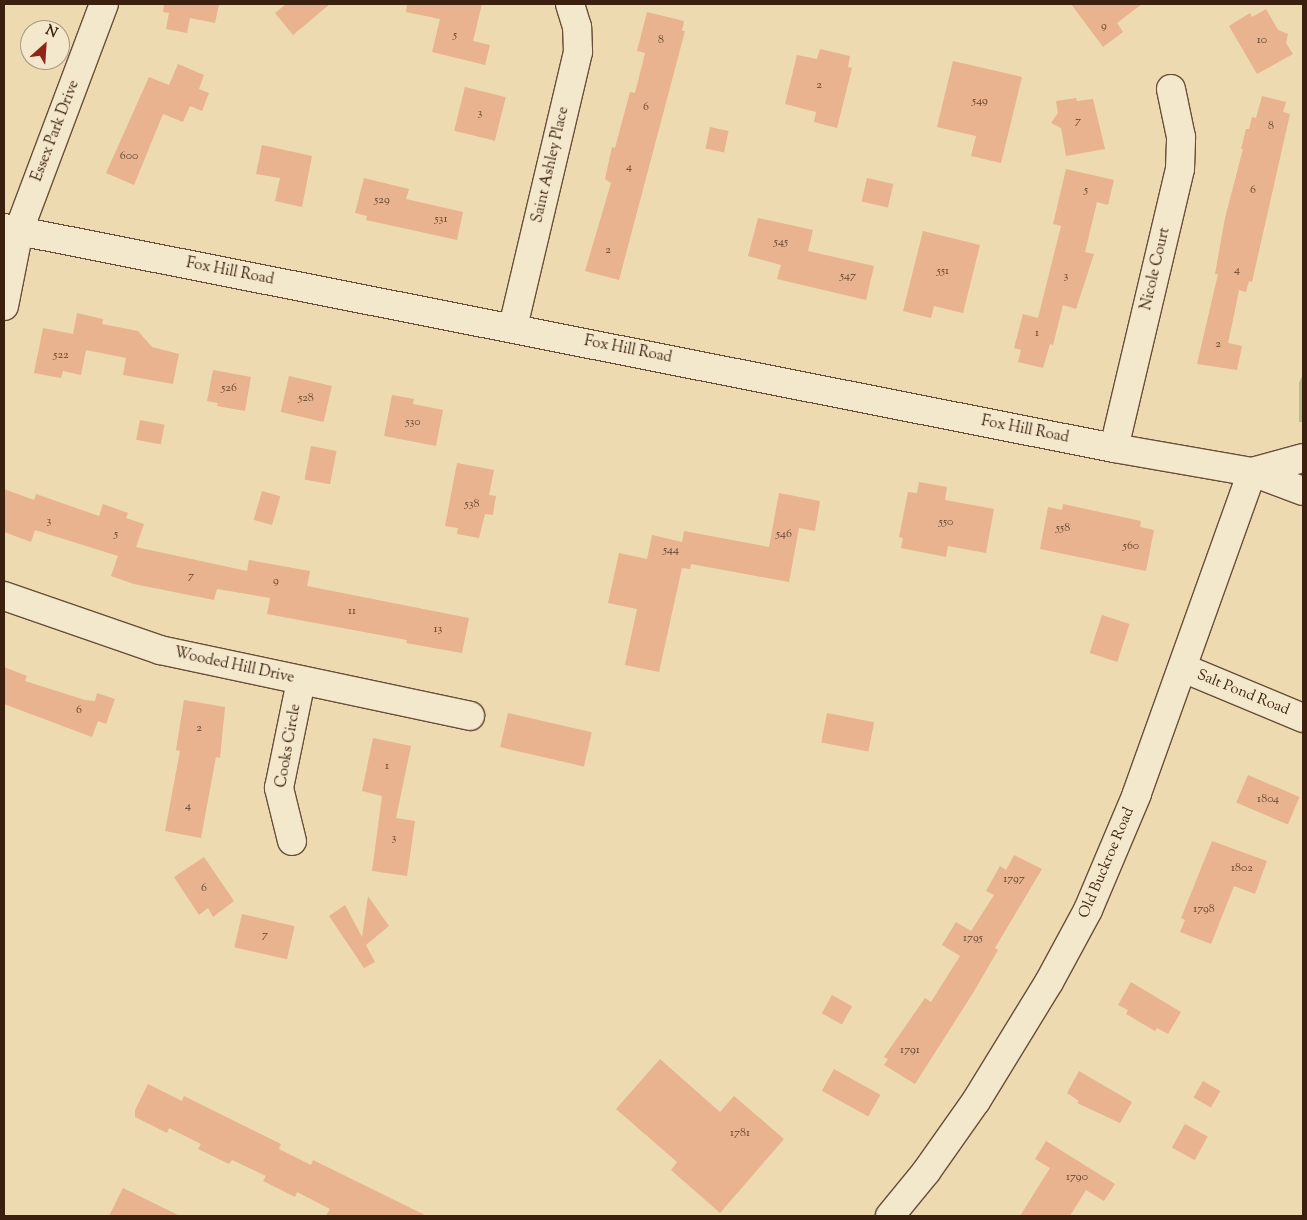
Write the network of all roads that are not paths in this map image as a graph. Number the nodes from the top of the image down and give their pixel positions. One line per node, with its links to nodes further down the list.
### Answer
1 (104, 4): 4 (main road, Essex Park Drive)
2 (570, 4): 6 (main road, Saint Ashley Place)
3 (1171, 89): 7 (main road, Nicole Court)
4 (11, 229): 5 (main road, Essex Park Drive); 6 (main road, Fox Hill Road)
5 (4, 306)
6 (513, 327): 7 (main road, Fox Hill Road)
7 (1114, 448): 9 (main road, Fox Hill Road)
8 (1303, 458): 9 (main road)
9 (1252, 472): 10 (main road); 12 (main road, Old Buckroe Road)
10 (1303, 491)
11 (4, 596): 13 (main road, Wooded Hill Drive)
12 (1183, 668): 15 (main road, Salt Pond Road); 17 (main road, Old Buckroe Road)
13 (301, 681): 14 (main road, Wooded Hill Drive); 16 (main road, Cooks Circle)
14 (470, 716)
15 (1303, 718)
16 (292, 841)
17 (890, 1216)

